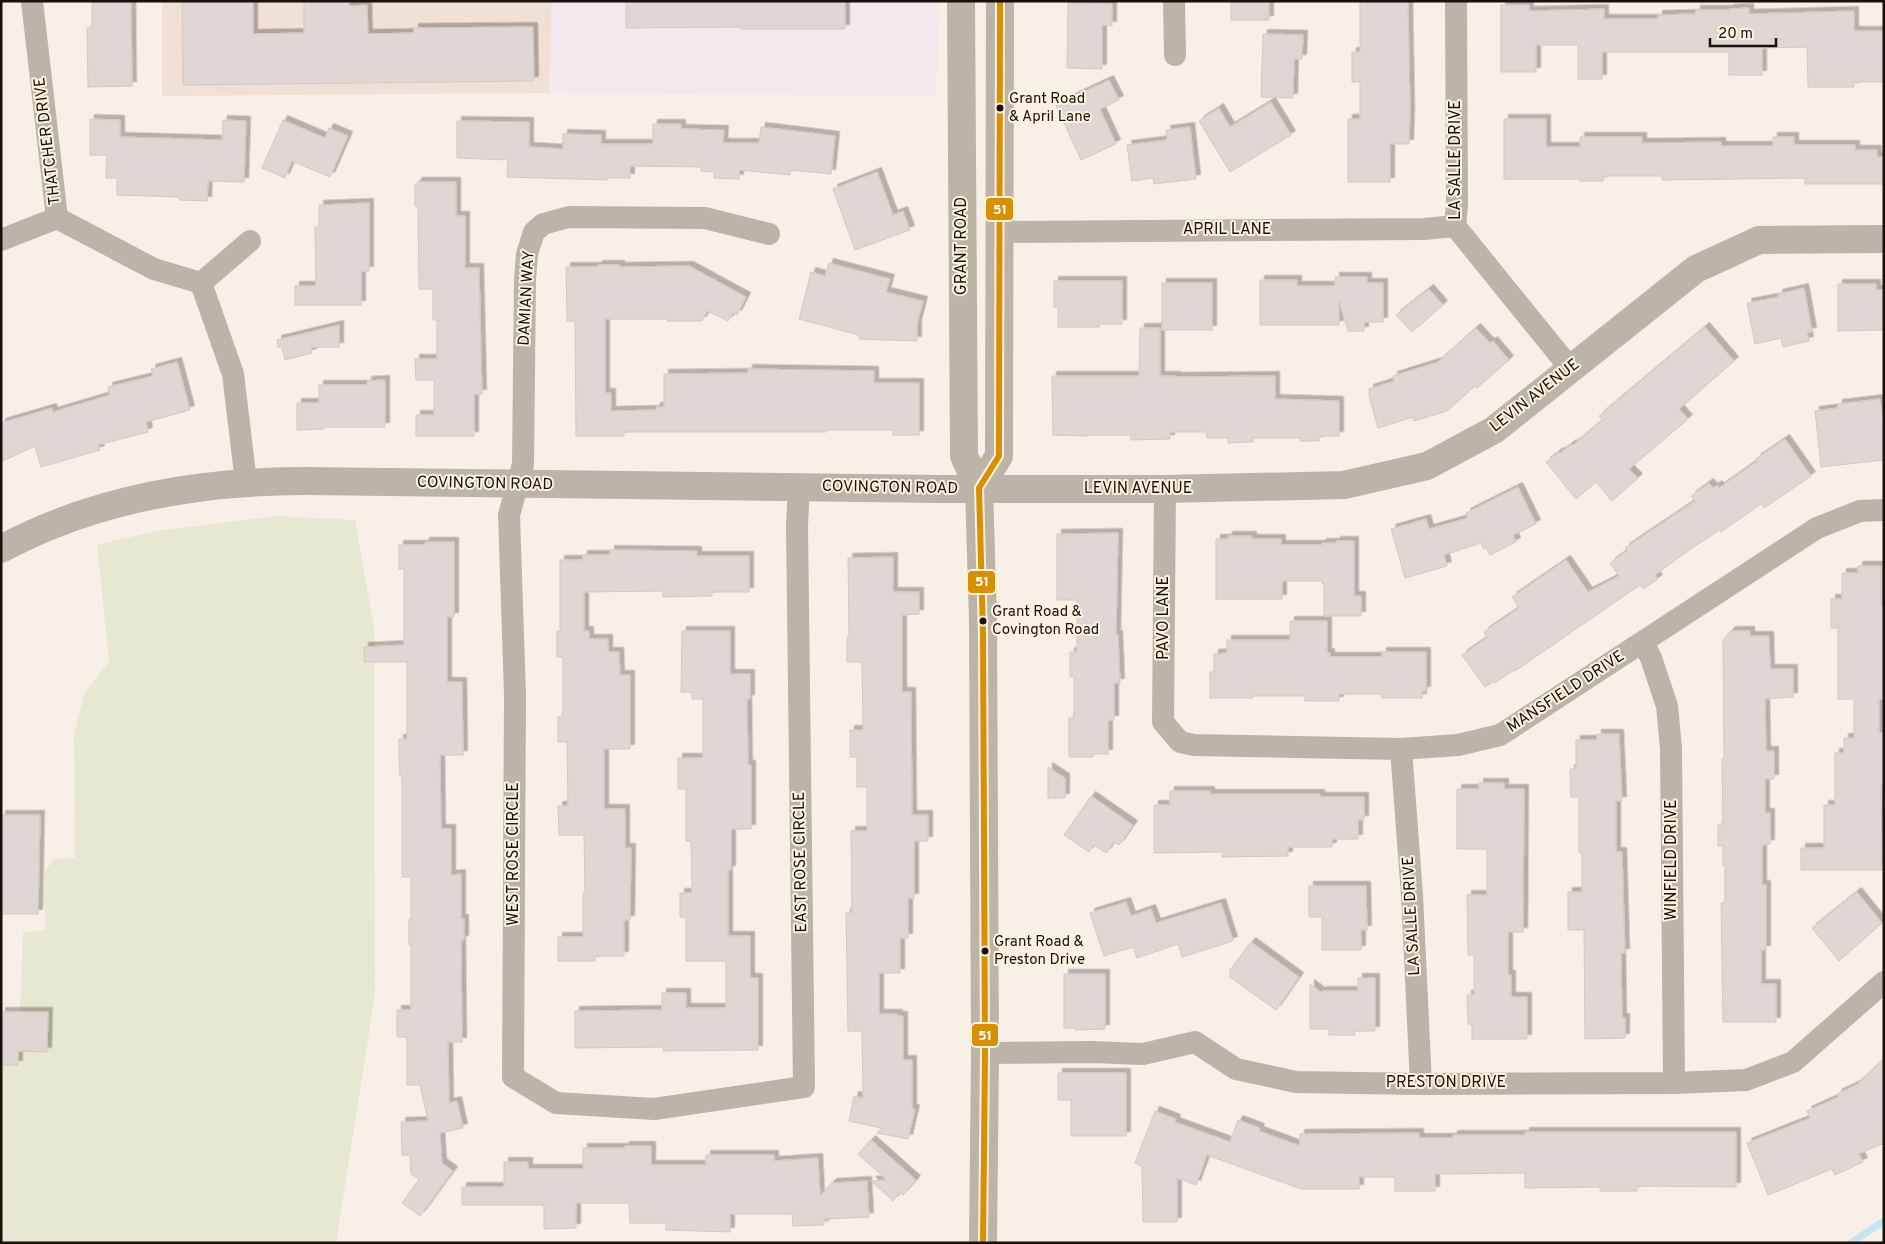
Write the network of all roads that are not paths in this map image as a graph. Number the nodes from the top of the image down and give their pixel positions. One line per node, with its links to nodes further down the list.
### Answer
1 (32, 1): 7 (street, THATCHER DRIVE)
2 (961, 1): 19 (main road, GRANT ROAD)
3 (1000, 1): 9 (main road)
4 (1174, 1): 6 (street)
5 (1456, 1): 8 (street, LA SALLE DRIVE)
6 (1175, 55)
7 (57, 218): 12 (street); 14 (street, THATCHER DRIVE)
8 (1455, 226): 9 (street, APRIL LANE); 15 (street, LA SALLE DRIVE)
9 (1000, 232): 19 (main road)
10 (769, 234): 17 (street, DAMIAN WAY)
11 (1884, 239): 15 (street, LEVIN AVENUE)
12 (1, 240)
13 (250, 241): 14 (street)
14 (201, 283): 16 (street)
15 (1570, 368): 20 (street, LEVIN AVENUE)
16 (246, 482): 17 (street, COVINGTON ROAD); 22 (street, COVINGTON ROAD)
17 (517, 484): 18 (street, COVINGTON ROAD); 30 (street, WEST ROSE CIRCLE)
18 (799, 486): 19 (street, COVINGTON ROAD); 30 (street, EAST ROSE CIRCLE)
19 (979, 488): 20 (street, LEVIN AVENUE); 27 (main road, GRANT ROAD)
20 (1165, 489): 24 (street, PAVO LANE)
21 (1884, 510): 23 (street, MANSFIELD DRIVE)
22 (1, 549)
23 (1643, 642): 25 (street, MANSFIELD DRIVE); 28 (street, WINFIELD DRIVE)
24 (1180, 742): 25 (street, MANSFIELD DRIVE)
25 (1401, 749): 29 (street, LA SALLE DRIVE)
26 (1884, 982): 28 (street, PRESTON DRIVE)
27 (985, 1053): 29 (street, PRESTON DRIVE); 31 (main road, GRANT ROAD)
28 (1674, 1083): 29 (street, PRESTON DRIVE)
29 (1421, 1084)
30 (654, 1109)
31 (983, 1243)

